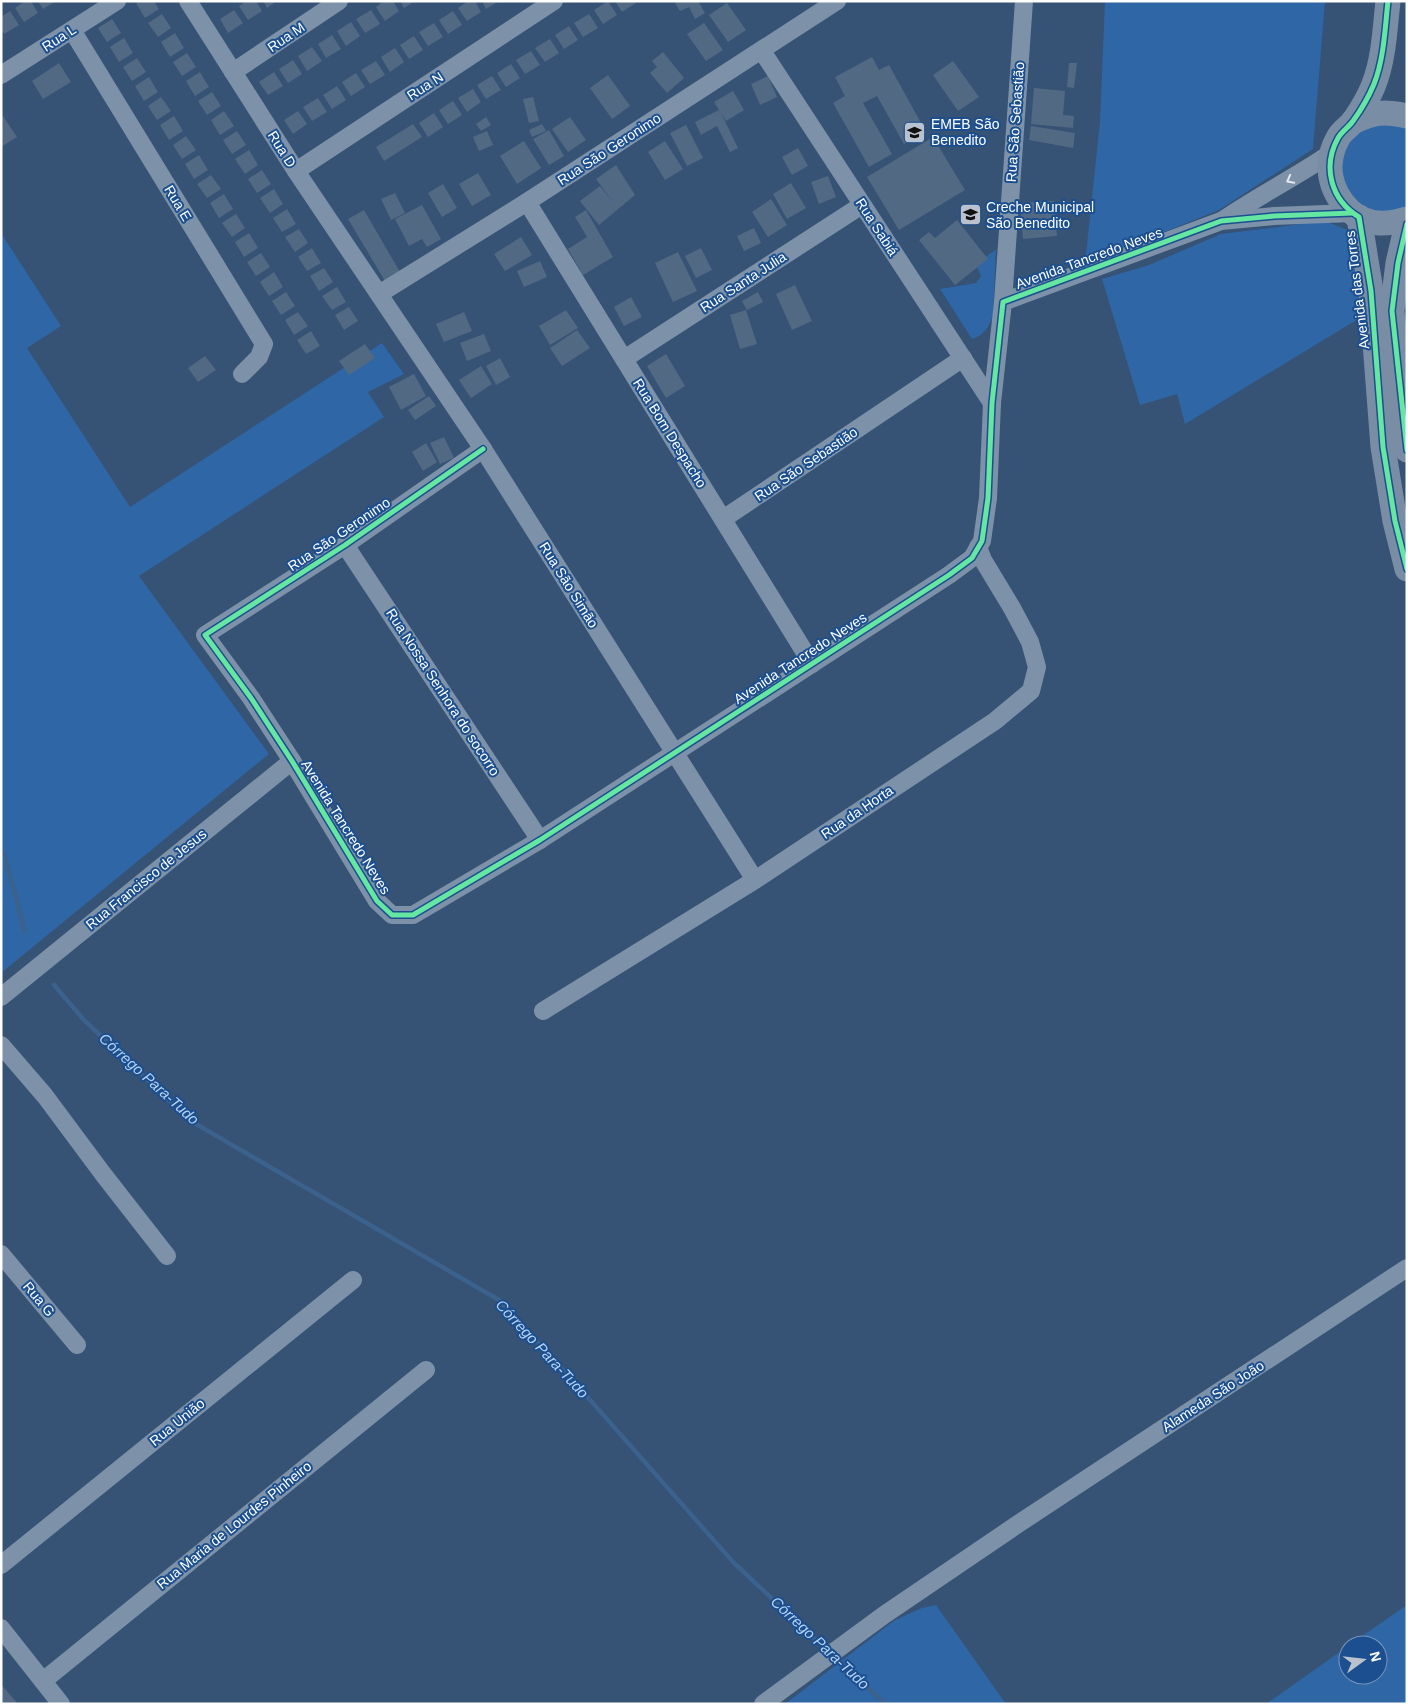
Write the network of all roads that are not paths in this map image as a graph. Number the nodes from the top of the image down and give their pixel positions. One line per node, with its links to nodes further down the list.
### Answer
1 (117, 1): 8 (street, Rua L)
2 (188, 1): 10 (street, Rua D)
3 (339, 1): 10 (street, Rua M)
4 (554, 1): 15 (street, Rua N)
5 (837, 1): 9 (street, Rua São Geronimo)
6 (1024, 1): 23 (street, Rua São Sebastião)
7 (1388, 1): 13 (main road, Avenida das Torres)
8 (72, 30): 11 (street, Rua L); 26 (street, Rua E)
9 (762, 51): 16 (street, Rua São Geronimo); 17 (street, Rua Sabiá)
10 (233, 72): 15 (street, Rua D)
11 (1, 75)
12 (1407, 116): 13 (main road, Avenida das Torres)
13 (1353, 122): 14 (main road, Avenida das Torres)
14 (1331, 153): 18 (main road, Avenida das Torres); 20 (street, Avenida Tancredo Neves, one-way to 20)
15 (296, 171): 22 (street, Rua D)
16 (527, 202): 22 (street, Rua São Geronimo); 25 (street, Rua Bom Despacho)
17 (862, 205): 24 (street, Rua Sabiá); 25 (street, Rua Santa Julia)
18 (1356, 215): 19 (main road, Avenida das Torres); 20 (street, Avenida Tancredo Neves); 33 (main road, Avenida das Torres)
19 (1407, 219)
20 (1221, 222): 23 (street, Avenida Tancredo Neves)
21 (1407, 224): 29 (main road)
22 (378, 294): 28 (street, Rua São Simão)
23 (1002, 302): 27 (street, Avenida Tancredo Neves)
24 (963, 358): 27 (street, Rua Sabiá); 30 (street, Rua São Sebastião)
25 (624, 359): 30 (street, Rua Bom Despacho)
26 (242, 374)
27 (992, 402): 32 (street, Avenida Tancredo Neves)
28 (483, 449): 31 (street, Rua São Geronimo); 36 (street, Rua São Simão)
29 (1407, 450)
30 (723, 520): 35 (street, Rua Bom Despacho)
31 (345, 545): 34 (street, Rua São Geronimo); 38 (street, Rua Nossa Senhora do socorro)
32 (978, 547): 35 (street, Avenida Tancredo Neves); 39 (street, Rua da Horta)
33 (1407, 569)
34 (205, 635): 37 (street, Avenida Tancredo Neves)
35 (812, 664): 36 (street, Avenida Tancredo Neves)
36 (675, 753): 38 (street, Avenida Tancredo Neves); 39 (street, Rua São Simão)
37 (292, 761): 38 (street, Avenida Tancredo Neves); 40 (street, Rua Francisco de Jesus)
38 (540, 840)
39 (755, 880): 41 (street, Rua da Horta)
40 (1, 997)
41 (543, 1011)
42 (1, 1045): 44 (street)
43 (1, 1254): 47 (street, Rua G)
44 (167, 1256)
45 (1407, 1268): 53 (street, Alameda São João)
46 (353, 1280): 49 (street, Rua União)
47 (77, 1345)
48 (426, 1370): 51 (street, Rua Maria de Lourdes Pinheiro)
49 (1, 1565)
50 (1, 1628): 51 (street)
51 (43, 1681): 52 (street)
52 (61, 1704)
53 (764, 1704)

